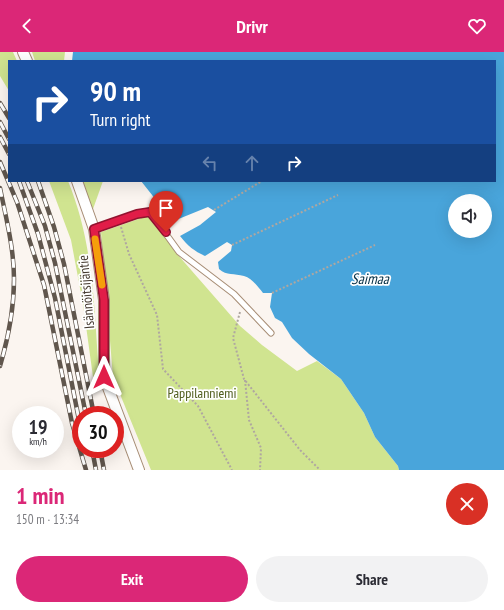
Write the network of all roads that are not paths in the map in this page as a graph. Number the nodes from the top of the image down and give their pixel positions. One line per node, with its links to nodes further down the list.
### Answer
1 (77, 182): 2 (street, Isännöitsijäntie)
2 (94, 229): 3 (lane); 4 (street, Isännöitsijäntie)
3 (271, 333)
4 (139, 470)

